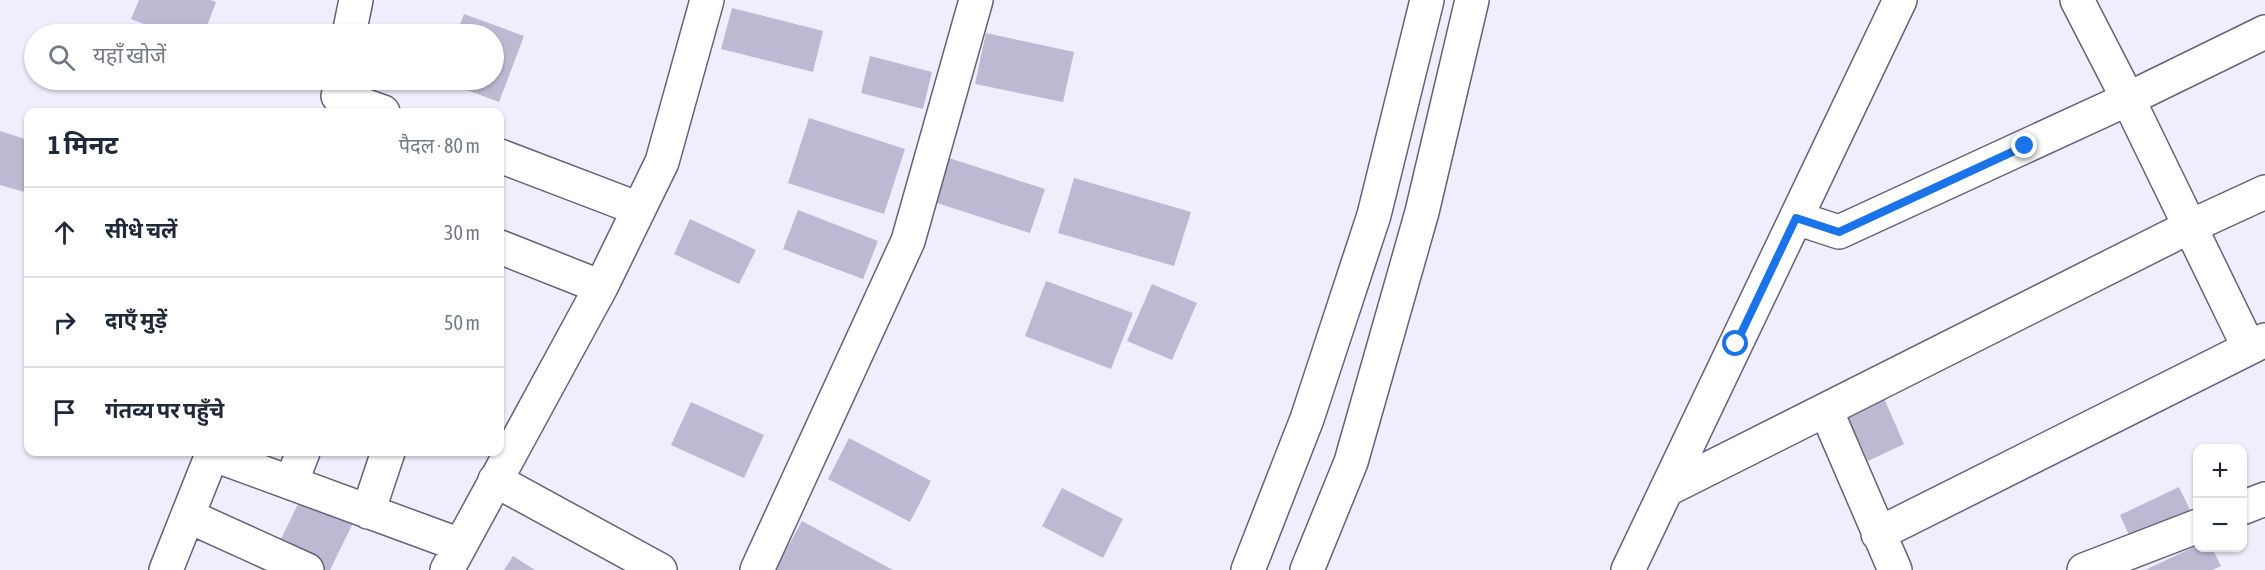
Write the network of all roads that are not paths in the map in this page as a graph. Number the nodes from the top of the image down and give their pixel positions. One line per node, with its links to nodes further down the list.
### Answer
1 (356, 0): 8 (street)
2 (707, 0): 15 (street)
3 (976, 0): 40 (street)
4 (1427, 0): 41 (street)
5 (1472, 0): 42 (street)
6 (1900, 0): 16 (street)
7 (2077, 0): 11 (street)
8 (352, 24)
9 (2265, 32): 11 (street)
10 (338, 96): 12 (street)
11 (2128, 99): 16 (street); 17 (street)
12 (371, 108)
13 (504, 157): 15 (street)
14 (2265, 192): 17 (street)
15 (639, 208): 19 (street)
16 (1796, 218): 28 (street)
17 (2189, 227): 20 (street); 21 (street)
18 (504, 249): 19 (street)
19 (601, 287): 26 (street)
20 (2257, 344): 34 (street)
21 (1826, 410): 28 (street); 34 (street)
22 (211, 456): 32 (street)
23 (220, 456): 27 (street)
24 (301, 456): 27 (street)
25 (387, 456): 31 (street)
26 (495, 480): 35 (street); 39 (street)
27 (291, 483): 31 (street)
28 (1666, 490): 43 (street)
29 (2265, 499): 30 (street)
30 (2247, 506)
31 (368, 512): 35 (street)
32 (188, 516): 37 (street); 38 (street)
33 (2193, 528): 36 (street)
34 (1878, 534): 44 (street)
35 (453, 557)
36 (2103, 567)
37 (166, 570)
38 (307, 570)
39 (660, 570)
40 (757, 570)
41 (1248, 570)
42 (1307, 570)
43 (1628, 570)
44 (1895, 570)

